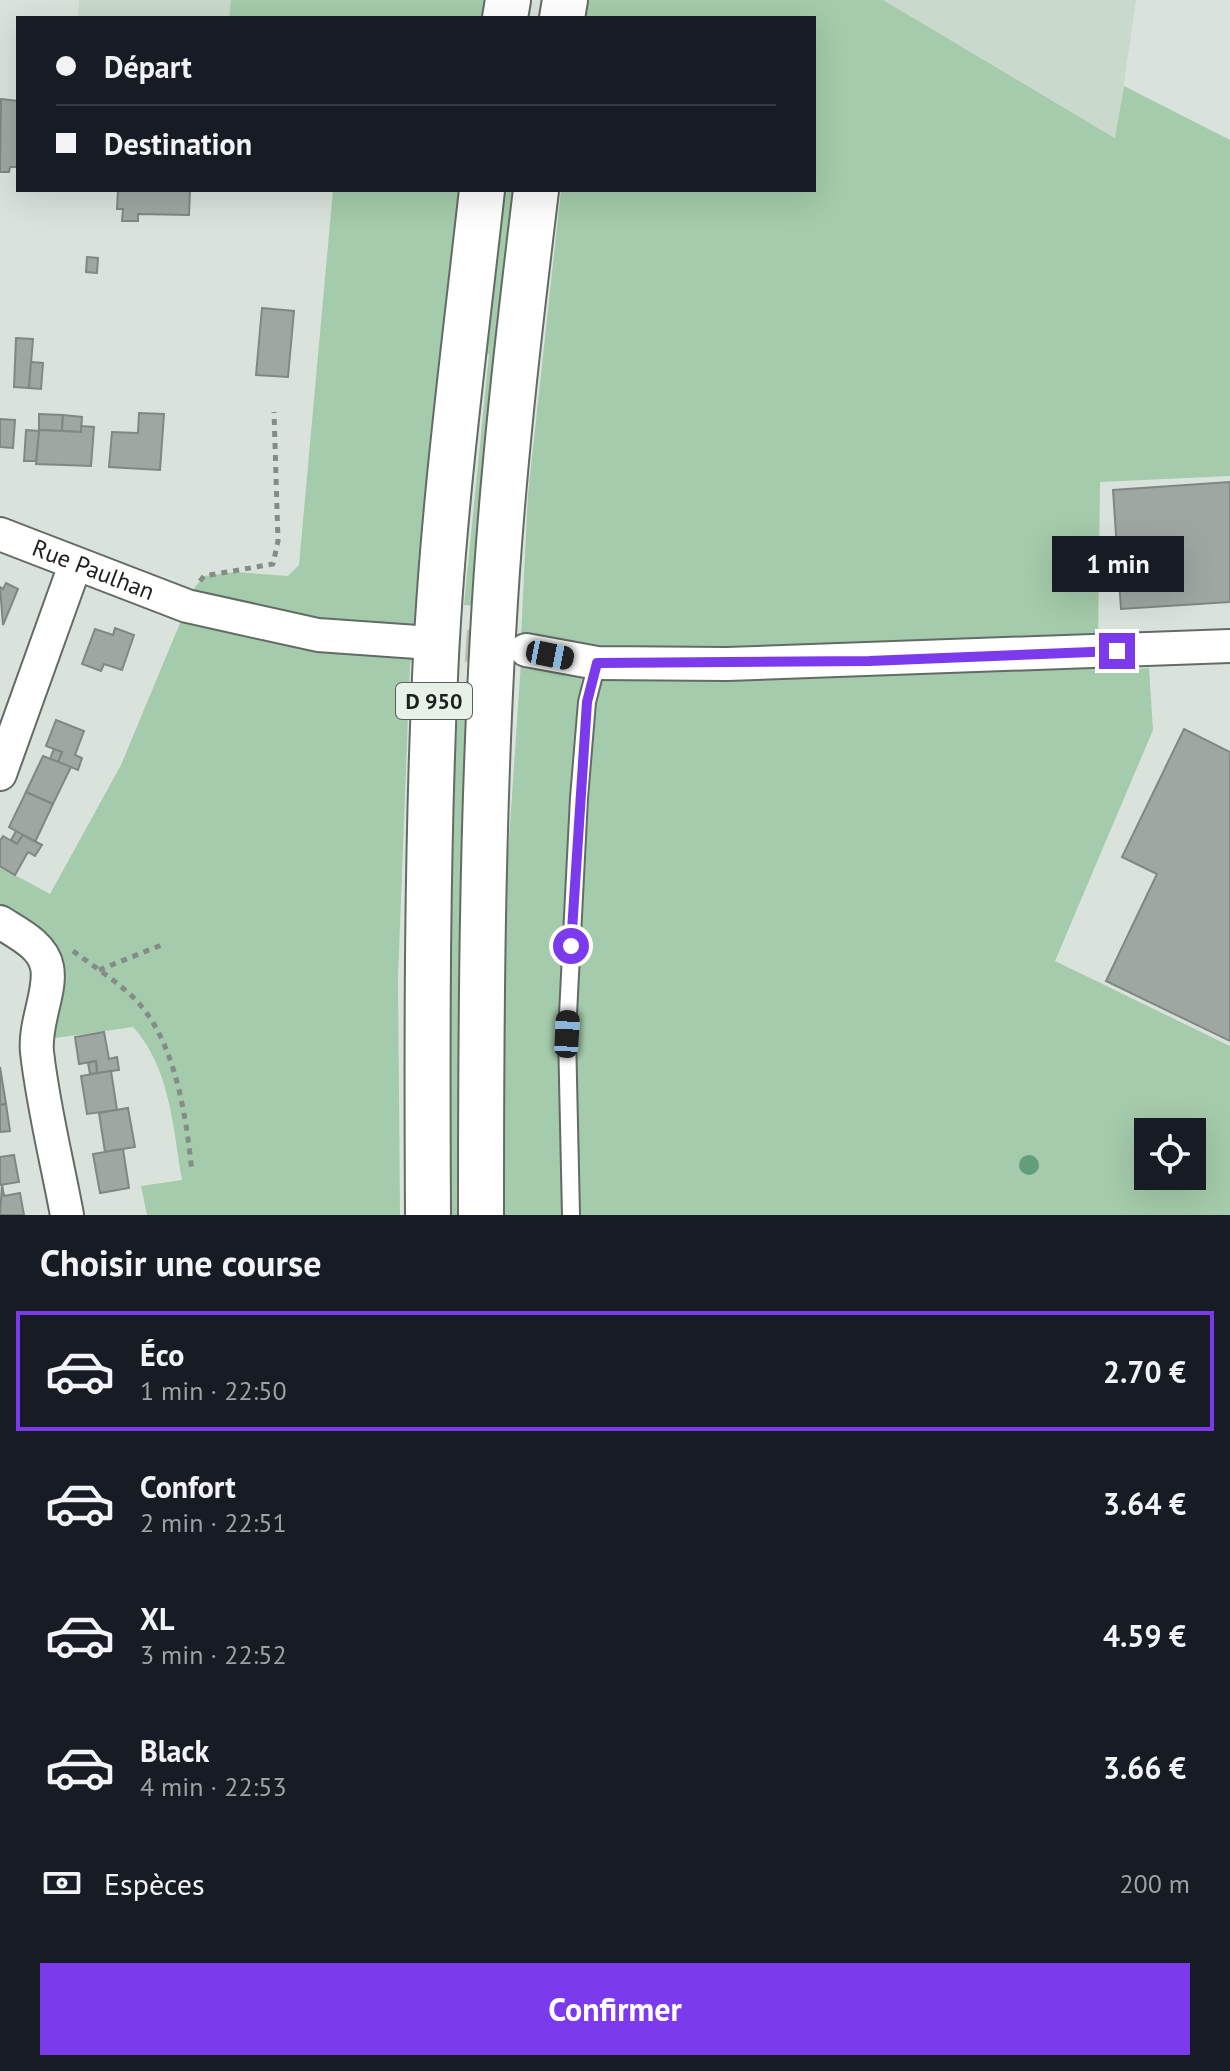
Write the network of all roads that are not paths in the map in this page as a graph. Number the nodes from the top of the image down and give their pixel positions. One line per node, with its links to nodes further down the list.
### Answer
1 (482, 192): 12 (highway, D 950)
2 (536, 192): 13 (highway, D 950)
3 (0, 534): 4 (street, Rue Paulhan)
4 (75, 565): 5 (street, Rue Paulhan); 9 (street)
5 (417, 642)
6 (1230, 646): 8 (street)
7 (526, 650): 8 (street)
8 (597, 663): 14 (lane)
9 (0, 774)
10 (0, 922): 11 (street)
11 (67, 1215)
12 (428, 1215)
13 (481, 1215)
14 (571, 1215)

